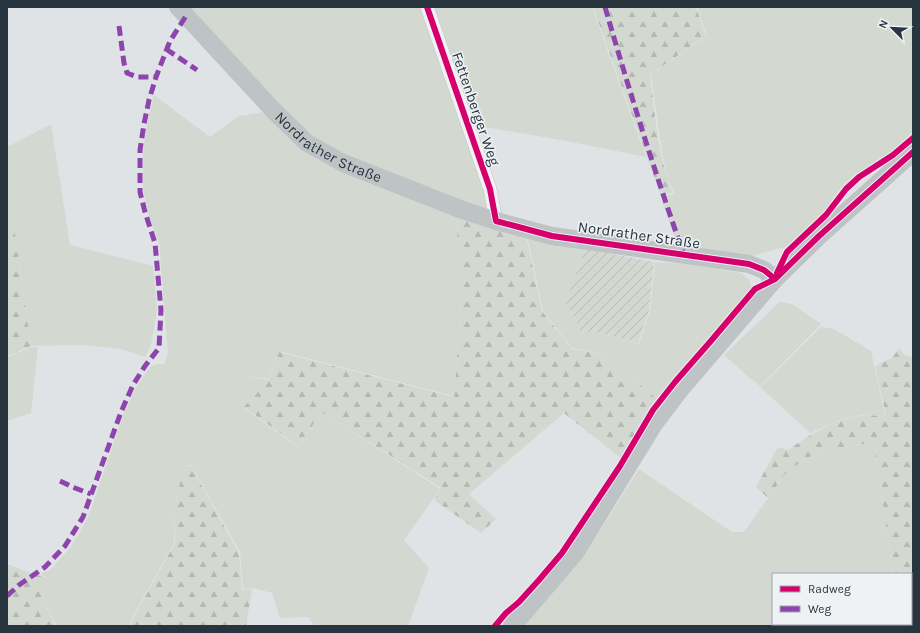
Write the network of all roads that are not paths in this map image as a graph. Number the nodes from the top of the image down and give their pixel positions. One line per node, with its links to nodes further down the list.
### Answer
1 (178, 7): 4 (main road, Nordrather Straße)
2 (427, 7): 4 (street, Fettenberger Weg)
3 (913, 152): 5 (main road)
4 (496, 221): 5 (main road, Nordrather Straße)
5 (775, 279): 6 (main road)
6 (512, 626)

